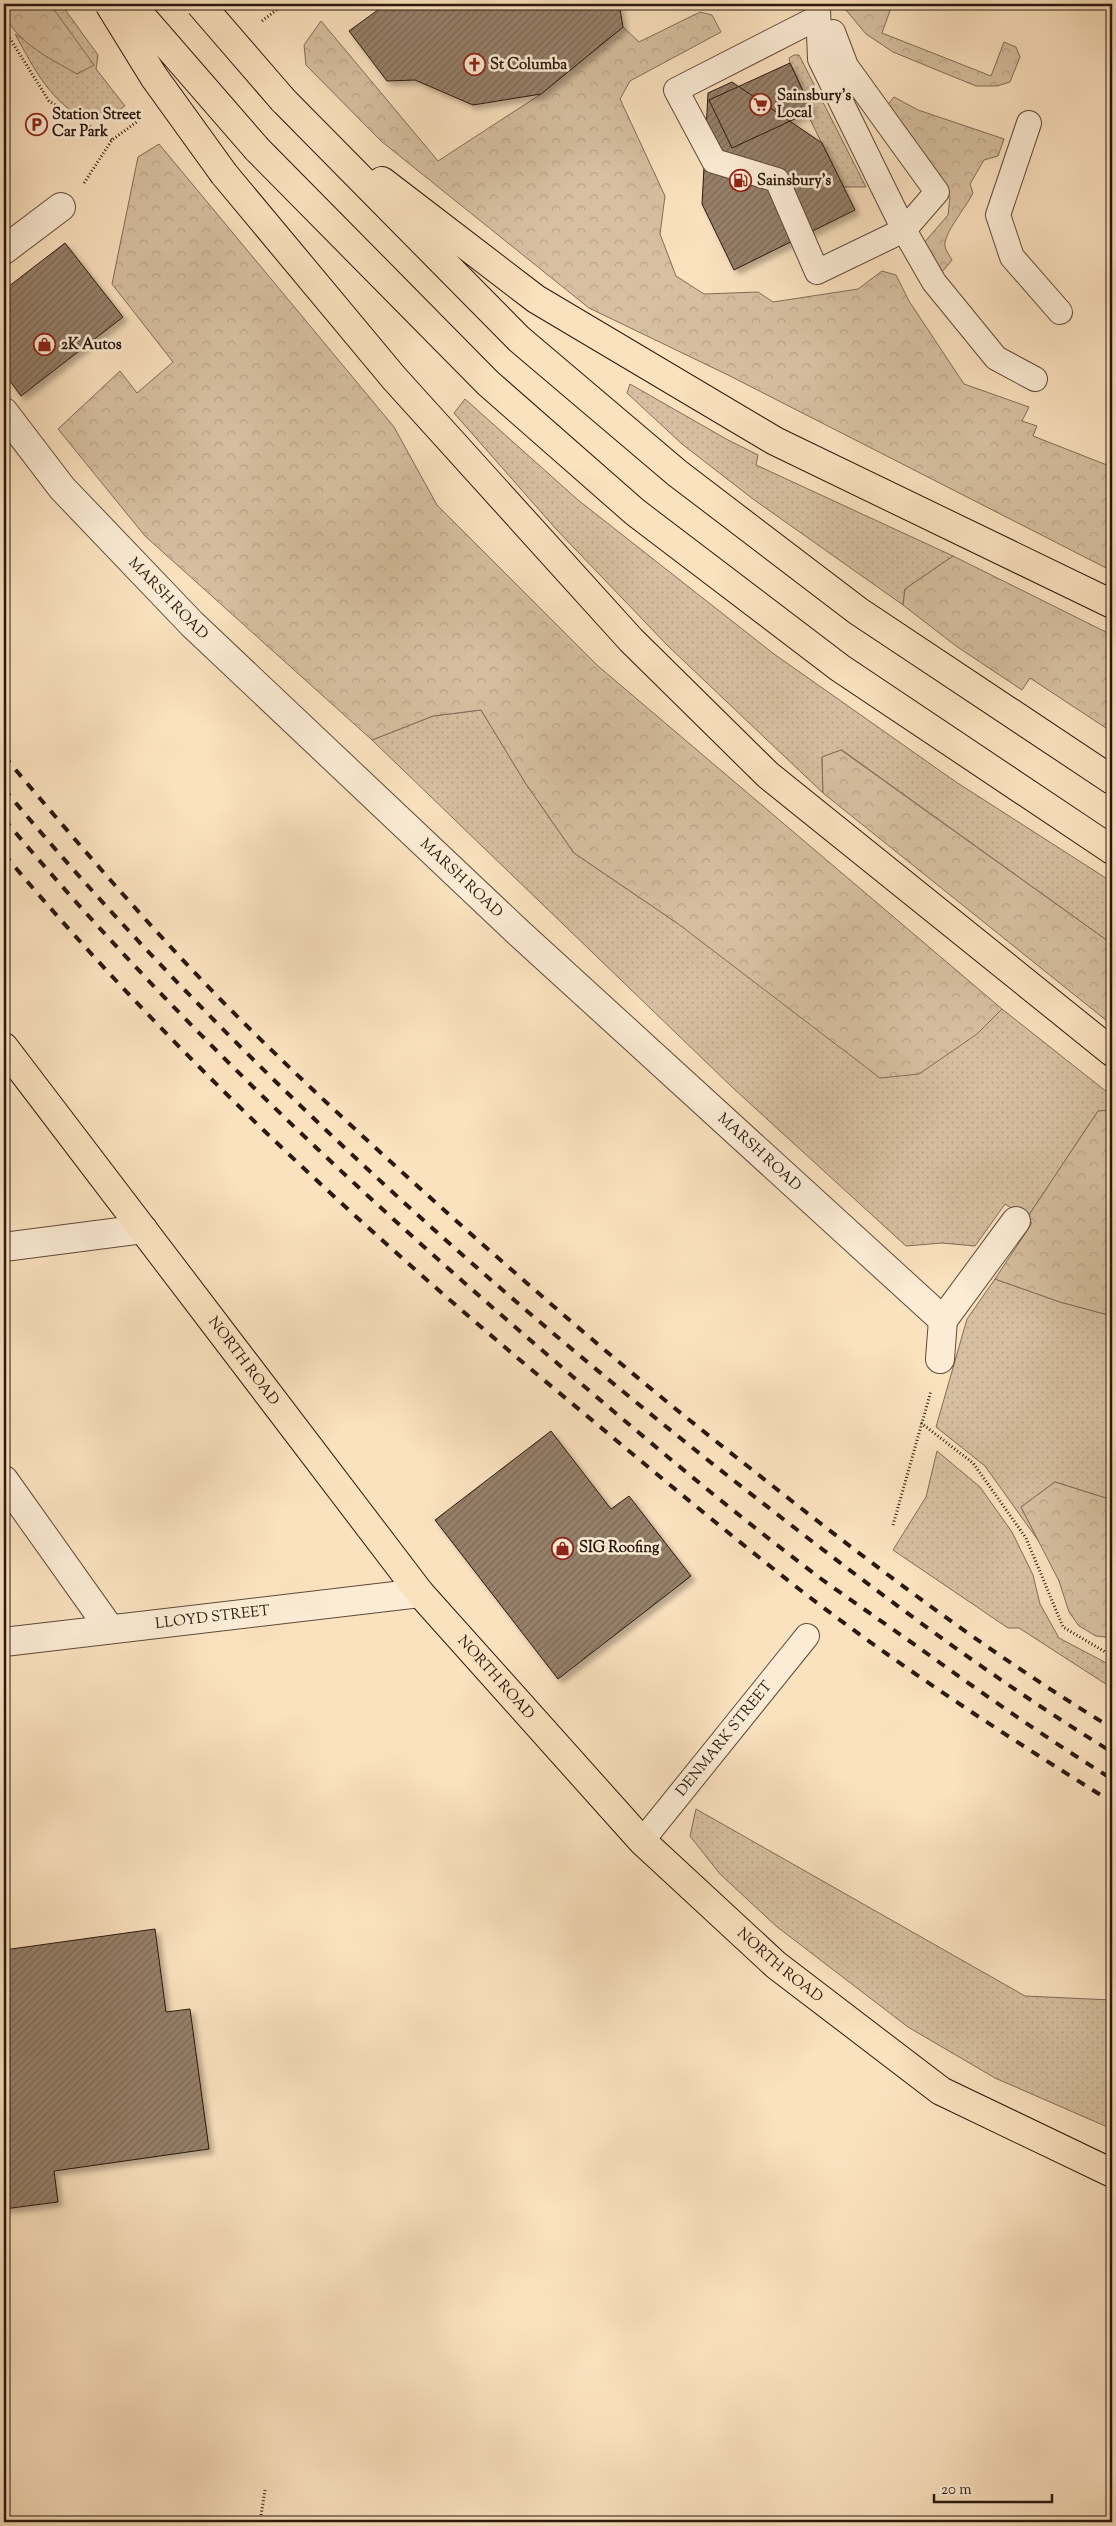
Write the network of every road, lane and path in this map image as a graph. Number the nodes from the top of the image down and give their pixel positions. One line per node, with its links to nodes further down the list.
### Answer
1 (109, 4): 19 (main road, bridge)
2 (131, 4): 17 (main road, bridge)
3 (200, 4): 6 (main road, bridge)
4 (823, 18): 10 (lane); 10 (lane); 10 (lane)
5 (4, 29): 8 (path)
6 (289, 107): 15 (main road); 16 (main road)
7 (1029, 123): 12 (lane)
8 (112, 140)
9 (61, 206): 11 (street)
10 (904, 230): 13 (lane)
11 (4, 250)
12 (1060, 312)
13 (1035, 379)
14 (4, 412): 23 (street, MARSH ROAD)
15 (1112, 604)
16 (1112, 780)
17 (1112, 850)
18 (4, 1047): 21 (main road, NORTH ROAD)
19 (1112, 1052)
20 (1016, 1221): 23 (street)
21 (142, 1229): 22 (street); 27 (main road, NORTH ROAD)
22 (4, 1247)
23 (943, 1320): 24 (street)
24 (940, 1359)
25 (4, 1480): 28 (street)
26 (894, 1526): 31 (path)
27 (420, 1593): 28 (street, LLOYD STREET); 32 (main road, NORTH ROAD)
28 (110, 1629): 30 (street, LLOYD STREET)
29 (807, 1636): 32 (lane, DENMARK STREET)
30 (4, 1642)
31 (1112, 1656)
32 (642, 1841): 33 (main road, NORTH ROAD)
33 (1112, 2173)
34 (265, 2490): 35 (path)
35 (260, 2522)

